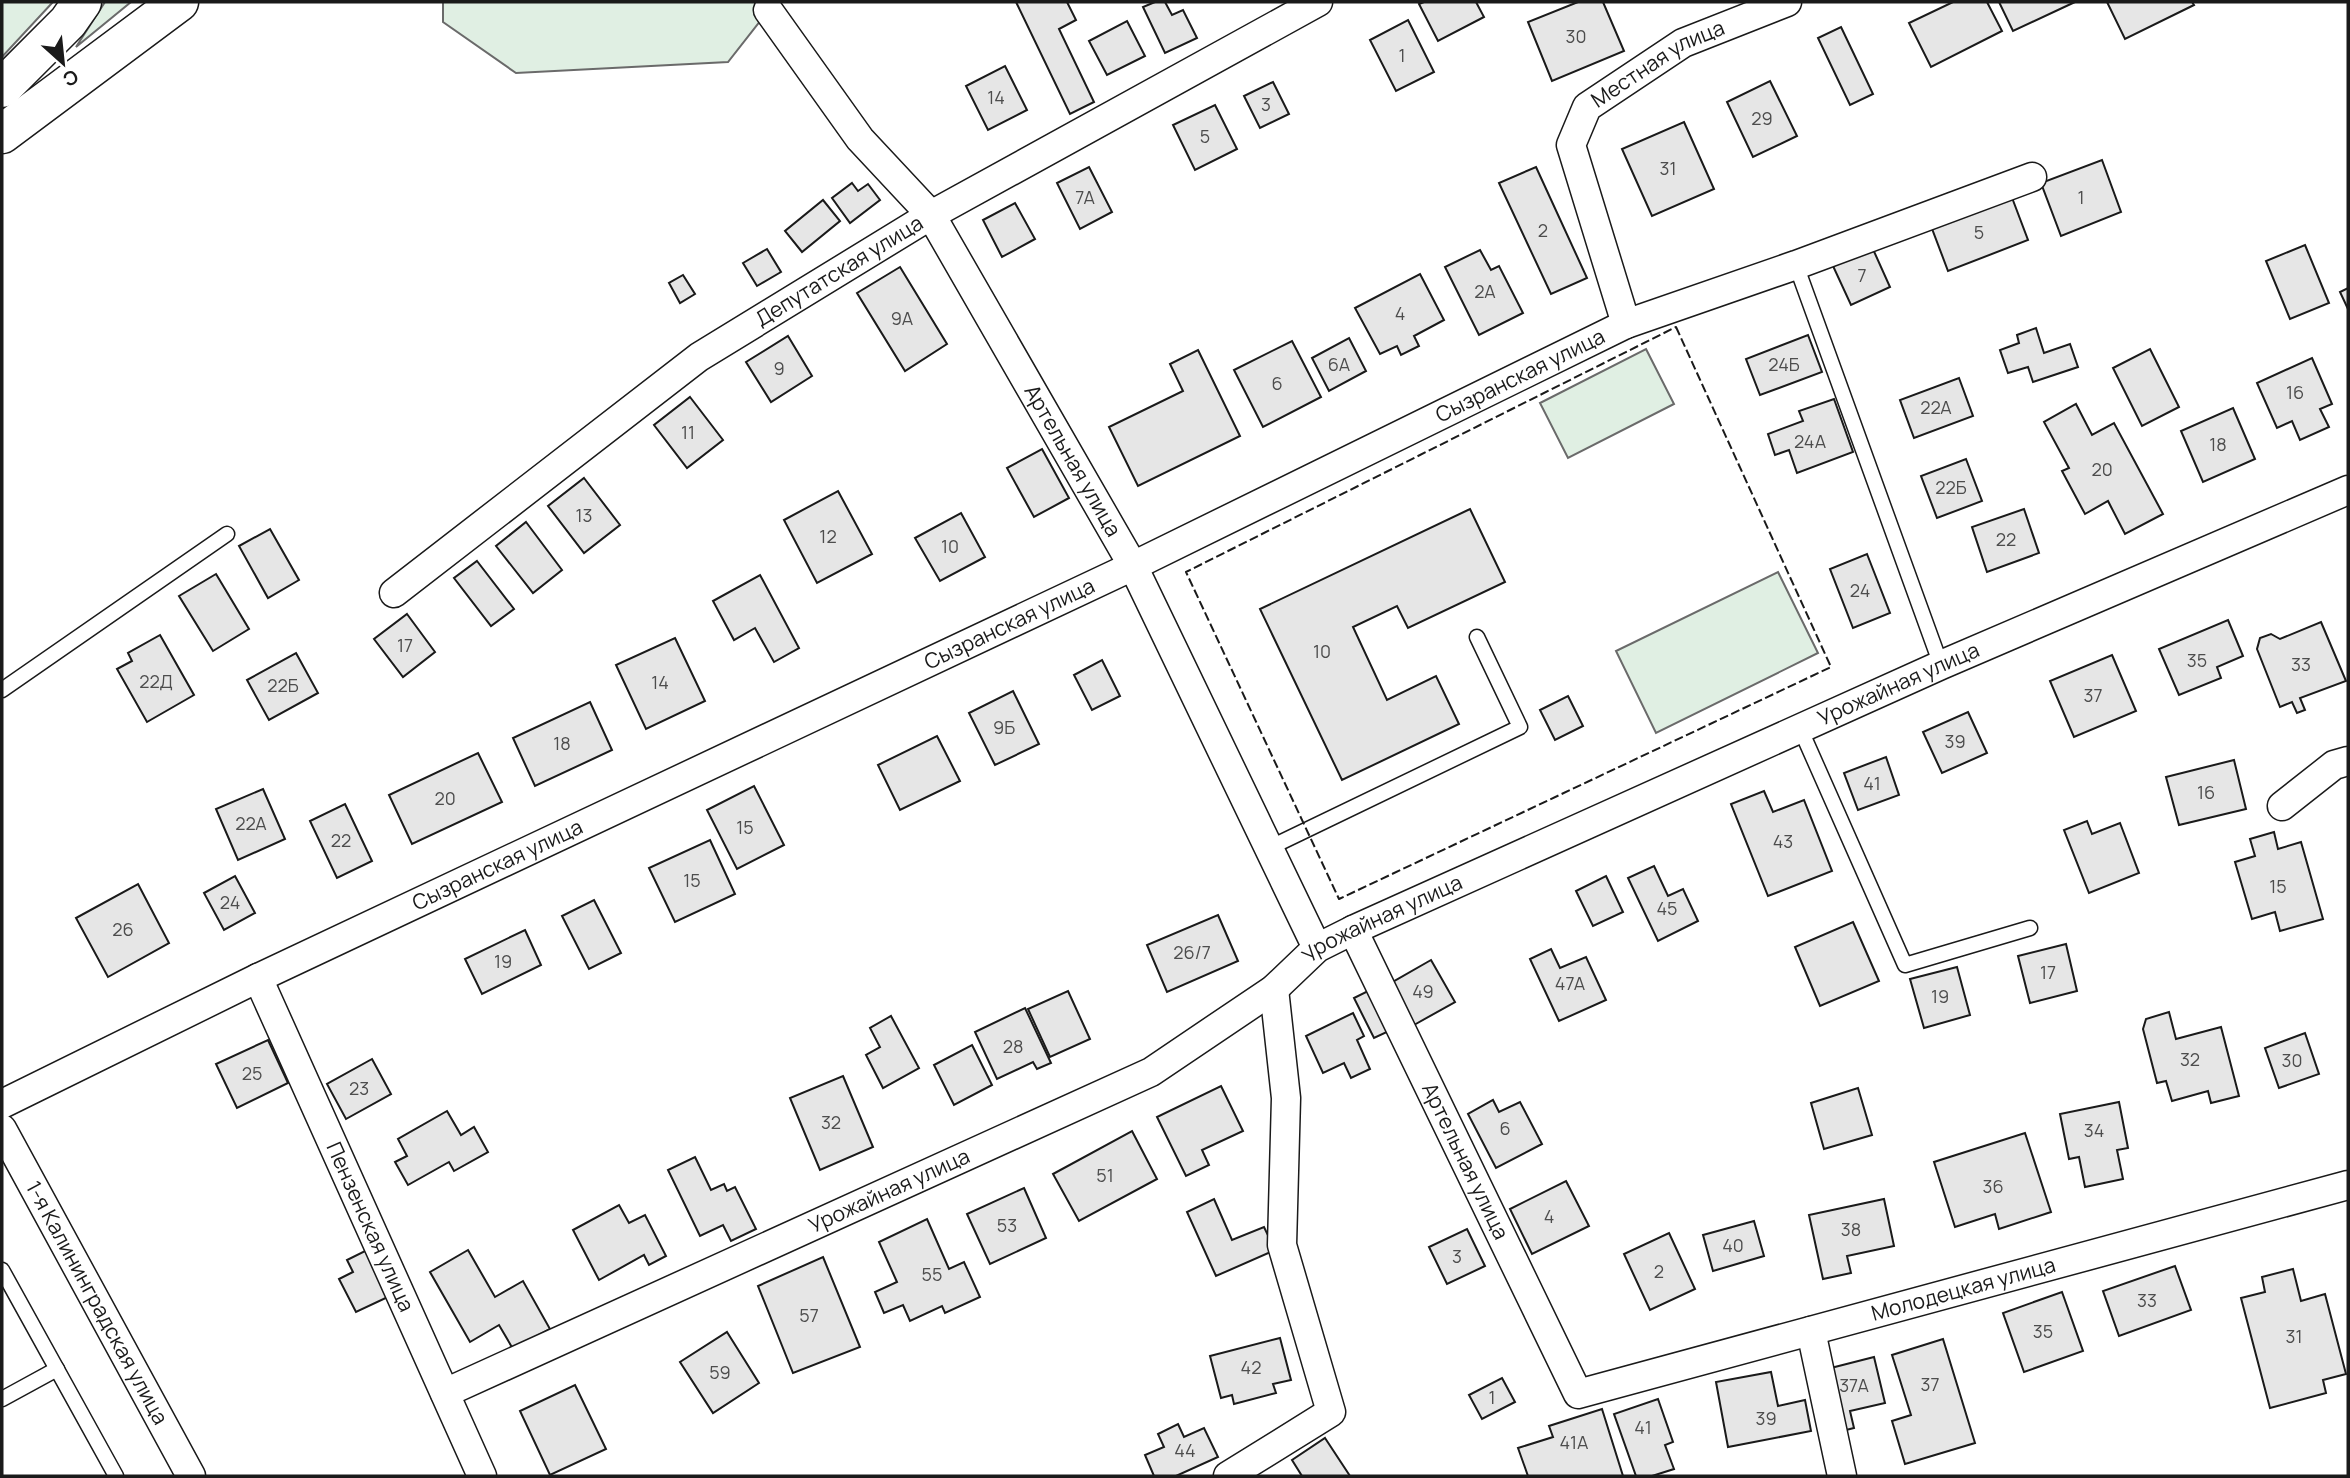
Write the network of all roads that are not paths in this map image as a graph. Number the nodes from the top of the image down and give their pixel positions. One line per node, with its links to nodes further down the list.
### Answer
1 (82, 2): 6 (main road)
2 (179, 2): 7 (main road)
3 (1318, 2): 9 (street, Депутатская улица)
4 (1787, 2): 11 (street, Местная улица)
5 (768, 10): 9 (street, Артельная улица)
6 (2, 88)
7 (2, 134)
8 (2032, 177): 10 (street, Сызранская улица)
9 (931, 215): 14 (street, Артельная улица); 15 (street, Депутатская улица)
10 (1796, 265): 11 (street, Сызранская улица); 17 (lane)
11 (1626, 324): 14 (street, Сызранская улица)
12 (2348, 490): 17 (street, Урожайная улица)
13 (227, 534): 18 (lane)
14 (1133, 566): 22 (street, Артельная улица); 26 (street, Сызранская улица)
15 (394, 593)
16 (1477, 637): 22 (lane)
17 (1941, 665): 19 (street, Урожайная улица)
18 (2, 690)
19 (1800, 728): 23 (lane); 24 (street, Урожайная улица)
20 (2348, 761): 21 (street)
21 (2282, 806)
22 (1269, 848): 25 (street, Артельная улица)
23 (2030, 928)
24 (1353, 930): 25 (street, Урожайная улица); 35 (street, Артельная улица)
25 (1317, 948): 27 (street, Урожайная улица)
26 (258, 978): 28 (street, Сызранская улица); 34 (street, Пензенская улица)
27 (1274, 989): 34 (street, Урожайная улица); 40 (street)
28 (2, 1104)
29 (2, 1129): 38 (street, 1-я Калининградская улица)
30 (2348, 1185): 32 (street, Молодецкая улица)
31 (2, 1270): 33 (lane)
32 (1811, 1331): 35 (street, Молодецкая улица); 41 (street)
33 (57, 1369): 36 (lane); 37 (lane)
34 (445, 1393): 39 (street, Пензенская улица)
35 (1578, 1394)
36 (2, 1399)
37 (116, 1476)
38 (191, 1476)
39 (482, 1476)
40 (1228, 1476)
41 (1842, 1476)

